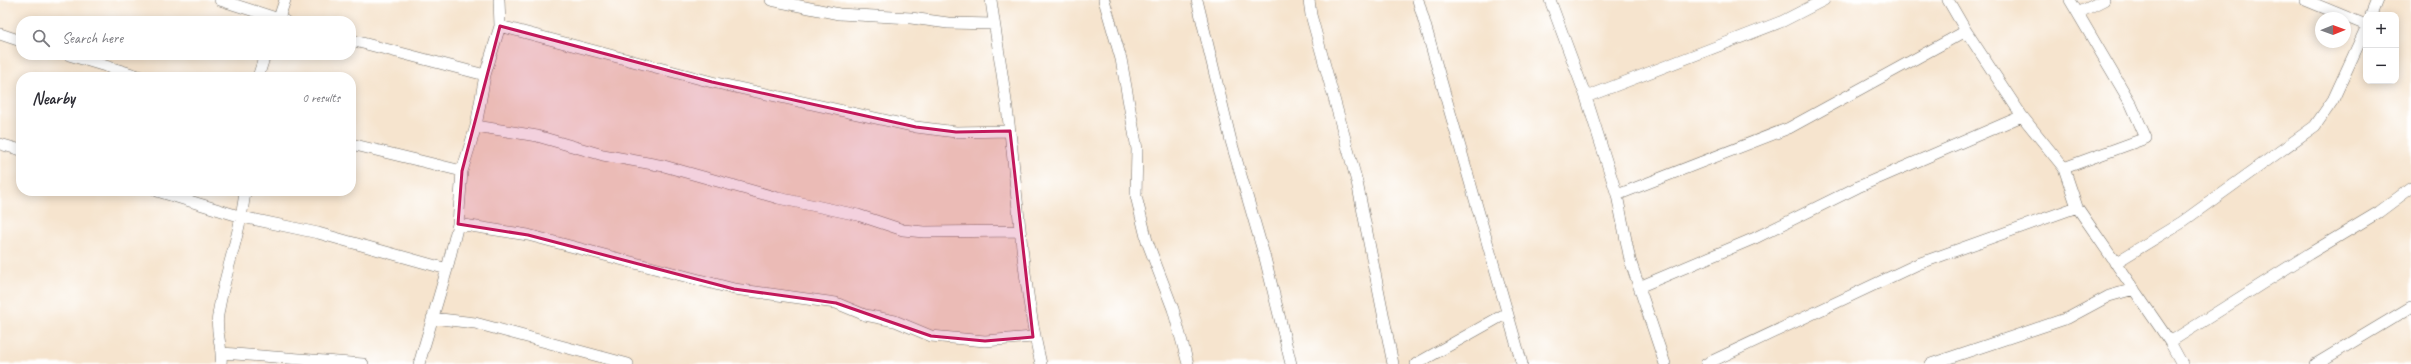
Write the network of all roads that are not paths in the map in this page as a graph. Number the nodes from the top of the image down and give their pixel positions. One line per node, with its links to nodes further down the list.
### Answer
1 (220, 0): 19 (street)
2 (285, 0): 20 (street)
3 (499, 0): 22 (street)
4 (771, 0): 21 (street)
5 (991, 0): 21 (street)
6 (1104, 0): 66 (street)
7 (1197, 0): 67 (street)
8 (1309, 0): 68 (street)
9 (1418, 0): 56 (street)
10 (1550, 0): 34 (street)
11 (1824, 0): 34 (street)
12 (1948, 0): 24 (street)
13 (2070, 0): 18 (street)
14 (2104, 0): 18 (street)
15 (2305, 0): 23 (street)
16 (2377, 0): 17 (street)
17 (2372, 12)
18 (2078, 13): 41 (street)
19 (268, 16)
20 (281, 16)
21 (994, 24): 37 (street)
22 (500, 26): 33 (street); 37 (street)
23 (2363, 26)
24 (1966, 31): 35 (street); 44 (street)
25 (0, 34): 27 (street)
26 (2363, 34): 51 (street)
27 (16, 39)
28 (356, 41): 33 (street)
29 (86, 60): 31 (street)
30 (264, 60): 32 (street)
31 (125, 72)
32 (260, 72)
33 (485, 75): 36 (street)
34 (1586, 97): 44 (street)
35 (2022, 116): 41 (street); 53 (street)
36 (476, 126): 42 (street); 50 (street)
37 (1010, 131): 50 (street)
38 (0, 144): 40 (street)
39 (356, 145): 42 (street)
40 (16, 149)
41 (2064, 168): 47 (street)
42 (462, 171): 49 (street)
43 (2411, 188): 59 (street)
44 (1617, 195): 53 (street)
45 (173, 196): 48 (street)
46 (244, 196): 48 (street)
47 (2077, 207): 51 (street); 72 (street)
48 (242, 217): 52 (street); 60 (street)
49 (458, 224): 52 (street); 58 (street)
50 (1020, 231): 58 (street)
51 (2115, 263): 54 (street)
52 (447, 269): 57 (street)
53 (1639, 287): 71 (street)
54 (2134, 289): 59 (street); 73 (street)
55 (2411, 307): 75 (street)
56 (1508, 313): 69 (street); 70 (street)
57 (432, 318): 63 (street); 64 (street)
58 (1034, 337): 65 (street)
59 (2170, 342): 74 (street)
60 (222, 353): 61 (street); 62 (street)
61 (221, 364)
62 (364, 364)
63 (419, 364)
64 (628, 364)
65 (1041, 364)
66 (1188, 364)
67 (1291, 364)
68 (1393, 364)
69 (1416, 364)
70 (1522, 364)
71 (1665, 364)
72 (1706, 364)
73 (1931, 364)
74 (2182, 364)
75 (2316, 364)

